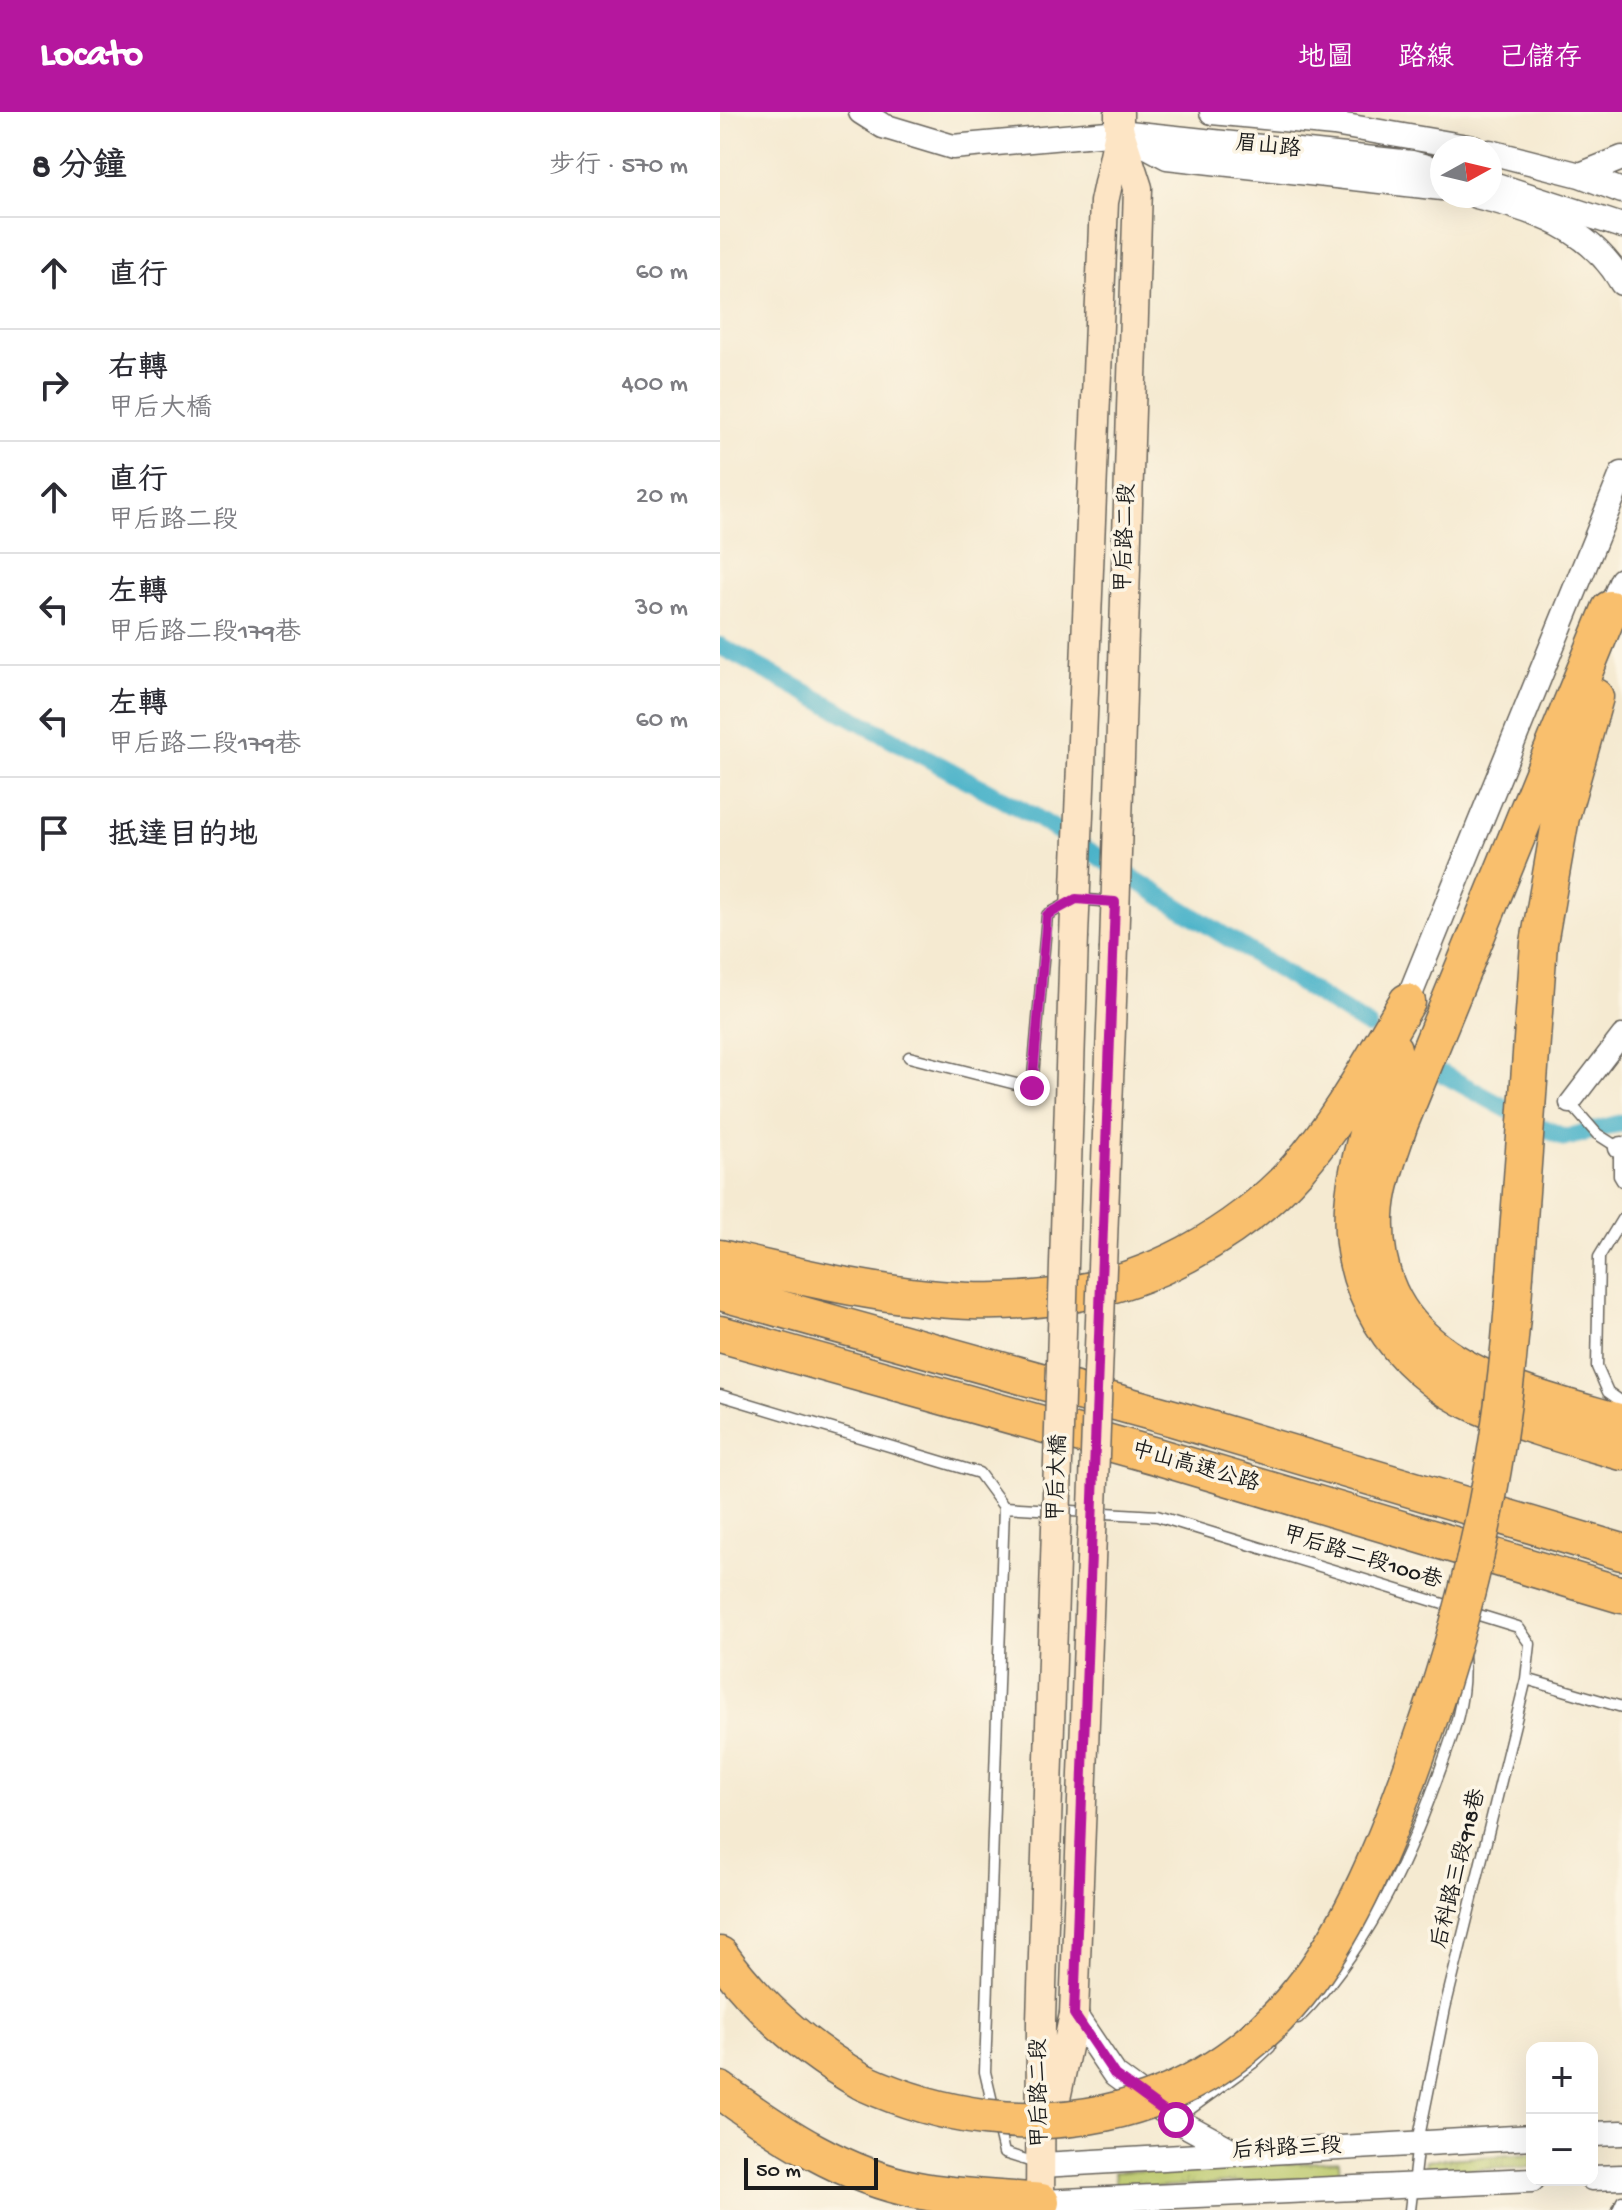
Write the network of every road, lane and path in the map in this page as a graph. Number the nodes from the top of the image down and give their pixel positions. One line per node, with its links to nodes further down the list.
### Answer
1 (861, 112): 3 (street, 眉山路)
2 (1212, 112): 4 (street, 眉山路)
3 (1119, 122): 7 (street, 眉山路); 9 (street); 17 (main road, 甲后路二段); 18 (main road, 甲后路二段)
4 (1430, 141)
5 (1502, 155): 8 (street)
6 (1622, 158): 8 (street)
7 (1430, 168)
8 (1580, 175): 11 (street)
9 (1430, 187)
10 (1502, 187): 13 (street)
11 (1622, 191)
12 (1502, 205): 14 (street)
13 (1622, 226)
14 (1622, 283)
15 (1622, 474): 21 (street)
16 (1616, 595): 33 (highway); 38 (highway, bridge)
17 (1076, 899): 18 (lane); 19 (main road, 甲后路二段); 23 (lane)
18 (1115, 902): 20 (main road, 甲后路二段)
19 (1074, 936): 43 (main road, 甲后大橋, bridge)
20 (1114, 948): 42 (main road, 甲后大橋, bridge)
21 (1407, 1002): 28 (highway); 34 (highway)
22 (1622, 1035): 24 (street)
23 (909, 1057)
24 (1570, 1103): 25 (lane)
25 (1621, 1148): 26 (lane)
26 (1622, 1181)
27 (1622, 1219): 32 (lane)
28 (720, 1258)
29 (720, 1292): 36 (highway, 中山高速公路)
30 (720, 1334): 37 (highway, 中山高速公路)
31 (720, 1395): 35 (lane)
32 (1622, 1402)
33 (1622, 1423)
34 (1622, 1452)
35 (1004, 1507): 38 (lane, 甲后路二段100巷); 53 (lane)
36 (1622, 1552)
37 (1622, 1595)
38 (1460, 1617): 39 (lane, 后科路三段918巷); 41 (highway, bridge); 44 (lane)
39 (1526, 1679): 40 (lane); 51 (lane, 后科路三段918巷)
40 (1622, 1707)
41 (720, 1955)
42 (1074, 2014): 47 (street); 53 (main road, 甲后路二段)
43 (1041, 2021): 53 (main road, 甲后路二段)
44 (1293, 2024)
45 (1283, 2033): 47 (lane)
46 (720, 2090): 59 (highway)
47 (1176, 2120): 52 (street)
48 (1622, 2133): 49 (street)
49 (1598, 2134)
50 (1526, 2137): 51 (street, 后科路三段)
51 (1418, 2142): 52 (street, 后科路三段); 57 (lane, 后科路三段918巷)
52 (1235, 2153): 53 (street, 后科路三段)
53 (1042, 2165): 59 (main road, 甲后路二段)
54 (1622, 2177): 55 (street)
55 (1598, 2178)
56 (1526, 2180): 57 (street, 后科路三段)
57 (1411, 2184): 59 (street, 后科路三段); 60 (lane, 后科路三段918巷)
58 (1622, 2201): 61 (lane)
59 (1040, 2206)
60 (1410, 2210)
61 (1618, 2210)

